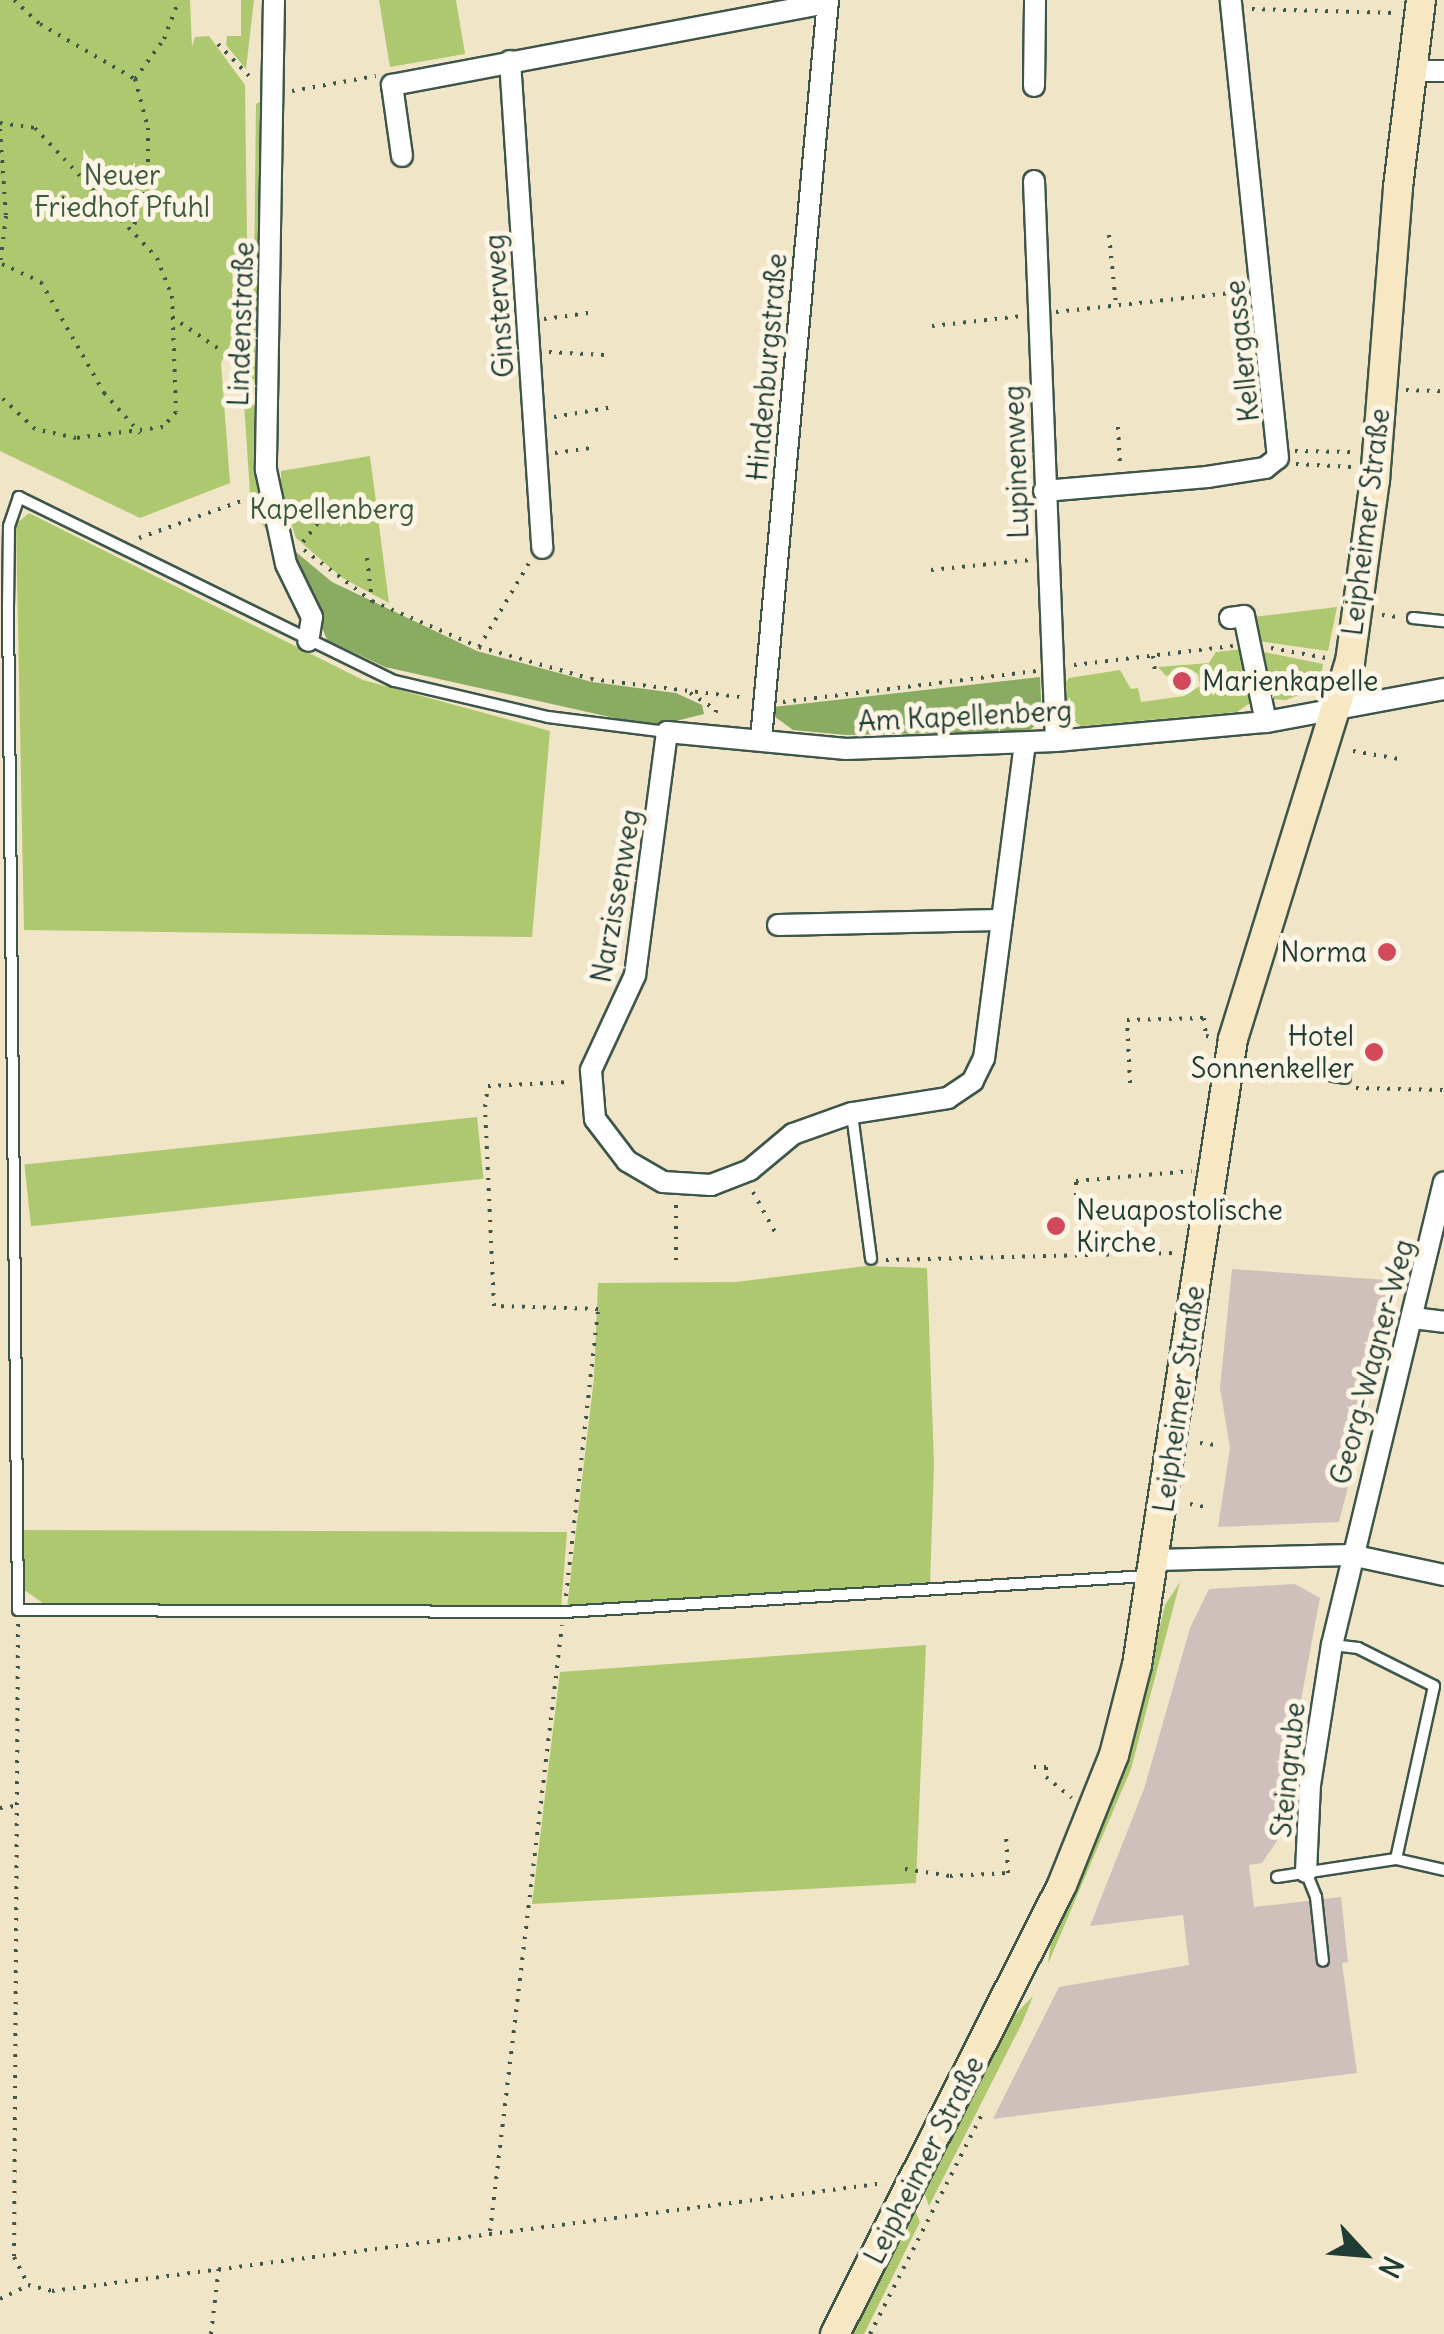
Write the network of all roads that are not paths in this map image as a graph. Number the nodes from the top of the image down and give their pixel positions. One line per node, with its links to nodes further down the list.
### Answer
1 (274, 0): 17 (street, Lindenstraße)
2 (1035, 0): 9 (street)
3 (828, 2): 6 (street); 22 (street, Hindenburgstraße)
4 (1231, 4): 12 (street, Kellergasse)
5 (1408, 6): 7 (main road, Leipheimer Straße)
6 (510, 61): 10 (street); 13 (street, Ginsterweg)
7 (1410, 71): 8 (street); 19 (main road, Leipheimer Straße)
8 (1444, 71)
9 (1034, 86)
10 (402, 156)
11 (1034, 180): 12 (street, Lupinenweg)
12 (1044, 491): 23 (street, Lupinenweg)
13 (542, 548)
14 (1230, 618): 20 (street)
15 (1413, 618): 16 (lane)
16 (1444, 620)
17 (308, 641): 21 (lane); 35 (lane)
18 (1444, 688): 19 (street, Am Kapellenberg)
19 (1340, 708): 20 (street, Am Kapellenberg); 35 (main road, Leipheimer Straße)
20 (1266, 722): 23 (street, Am Kapellenberg)
21 (667, 732): 22 (street, Am Kapellenberg); 29 (street, Narzissenweg)
22 (761, 739): 24 (street, Am Kapellenberg)
23 (1056, 741): 24 (street, Am Kapellenberg)
24 (1024, 743): 25 (street)
25 (998, 920): 26 (street); 29 (street)
26 (778, 924)
27 (1332, 1076): 28 (lane)
28 (1347, 1083)
29 (852, 1112): 31 (lane)
30 (1444, 1182): 32 (street, Georg-Wagner-Weg)
31 (871, 1259)
32 (1413, 1318): 33 (street); 34 (street, Georg-Wagner-Weg)
33 (1444, 1322)
34 (1351, 1555): 35 (street); 36 (street); 37 (street, Steingrube)
35 (1155, 1568): 43 (main road, Leipheimer Straße)
36 (1444, 1575)
37 (1332, 1645): 38 (lane); 40 (street, Steingrube)
38 (1396, 1858): 39 (lane, Steingrube); 40 (lane, Steingrube)
39 (1444, 1870)
40 (1306, 1872): 41 (lane); 42 (lane)
41 (1277, 1877)
42 (1323, 1961)
43 (835, 2334)

